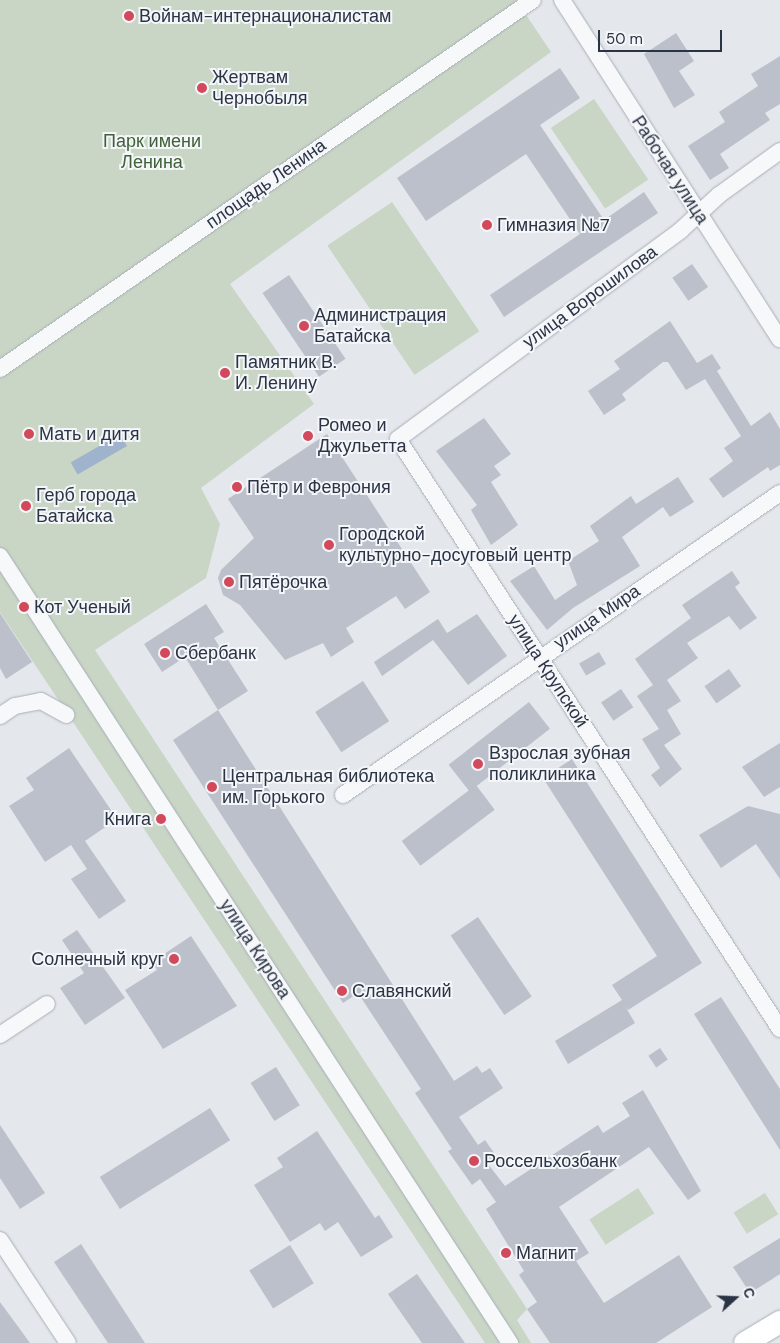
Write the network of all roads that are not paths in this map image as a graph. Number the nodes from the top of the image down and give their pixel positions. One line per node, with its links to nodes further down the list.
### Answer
1 (533, 0): 6 (street, площадь Ленина)
2 (562, 0): 4 (street, Рабочая улица)
3 (780, 151): 4 (street, улица Ворошилова)
4 (699, 215): 5 (street, Рабочая улица); 7 (street, улица Ворошилова)
5 (780, 339)
6 (0, 369)
7 (398, 439): 10 (street, улица Крупской)
8 (780, 493): 10 (street, улица Мира)
9 (0, 556): 20 (street, улица Кирова)
10 (538, 657): 13 (street, улица Мира); 15 (street, улица Крупской)
11 (66, 715): 12 (street)
12 (0, 716)
13 (343, 795)
14 (46, 1004): 16 (street)
15 (780, 1029)
16 (0, 1034)
17 (0, 1240): 19 (street)
18 (780, 1322): 21 (main road)
19 (68, 1343)
20 (510, 1343)
21 (745, 1343)

